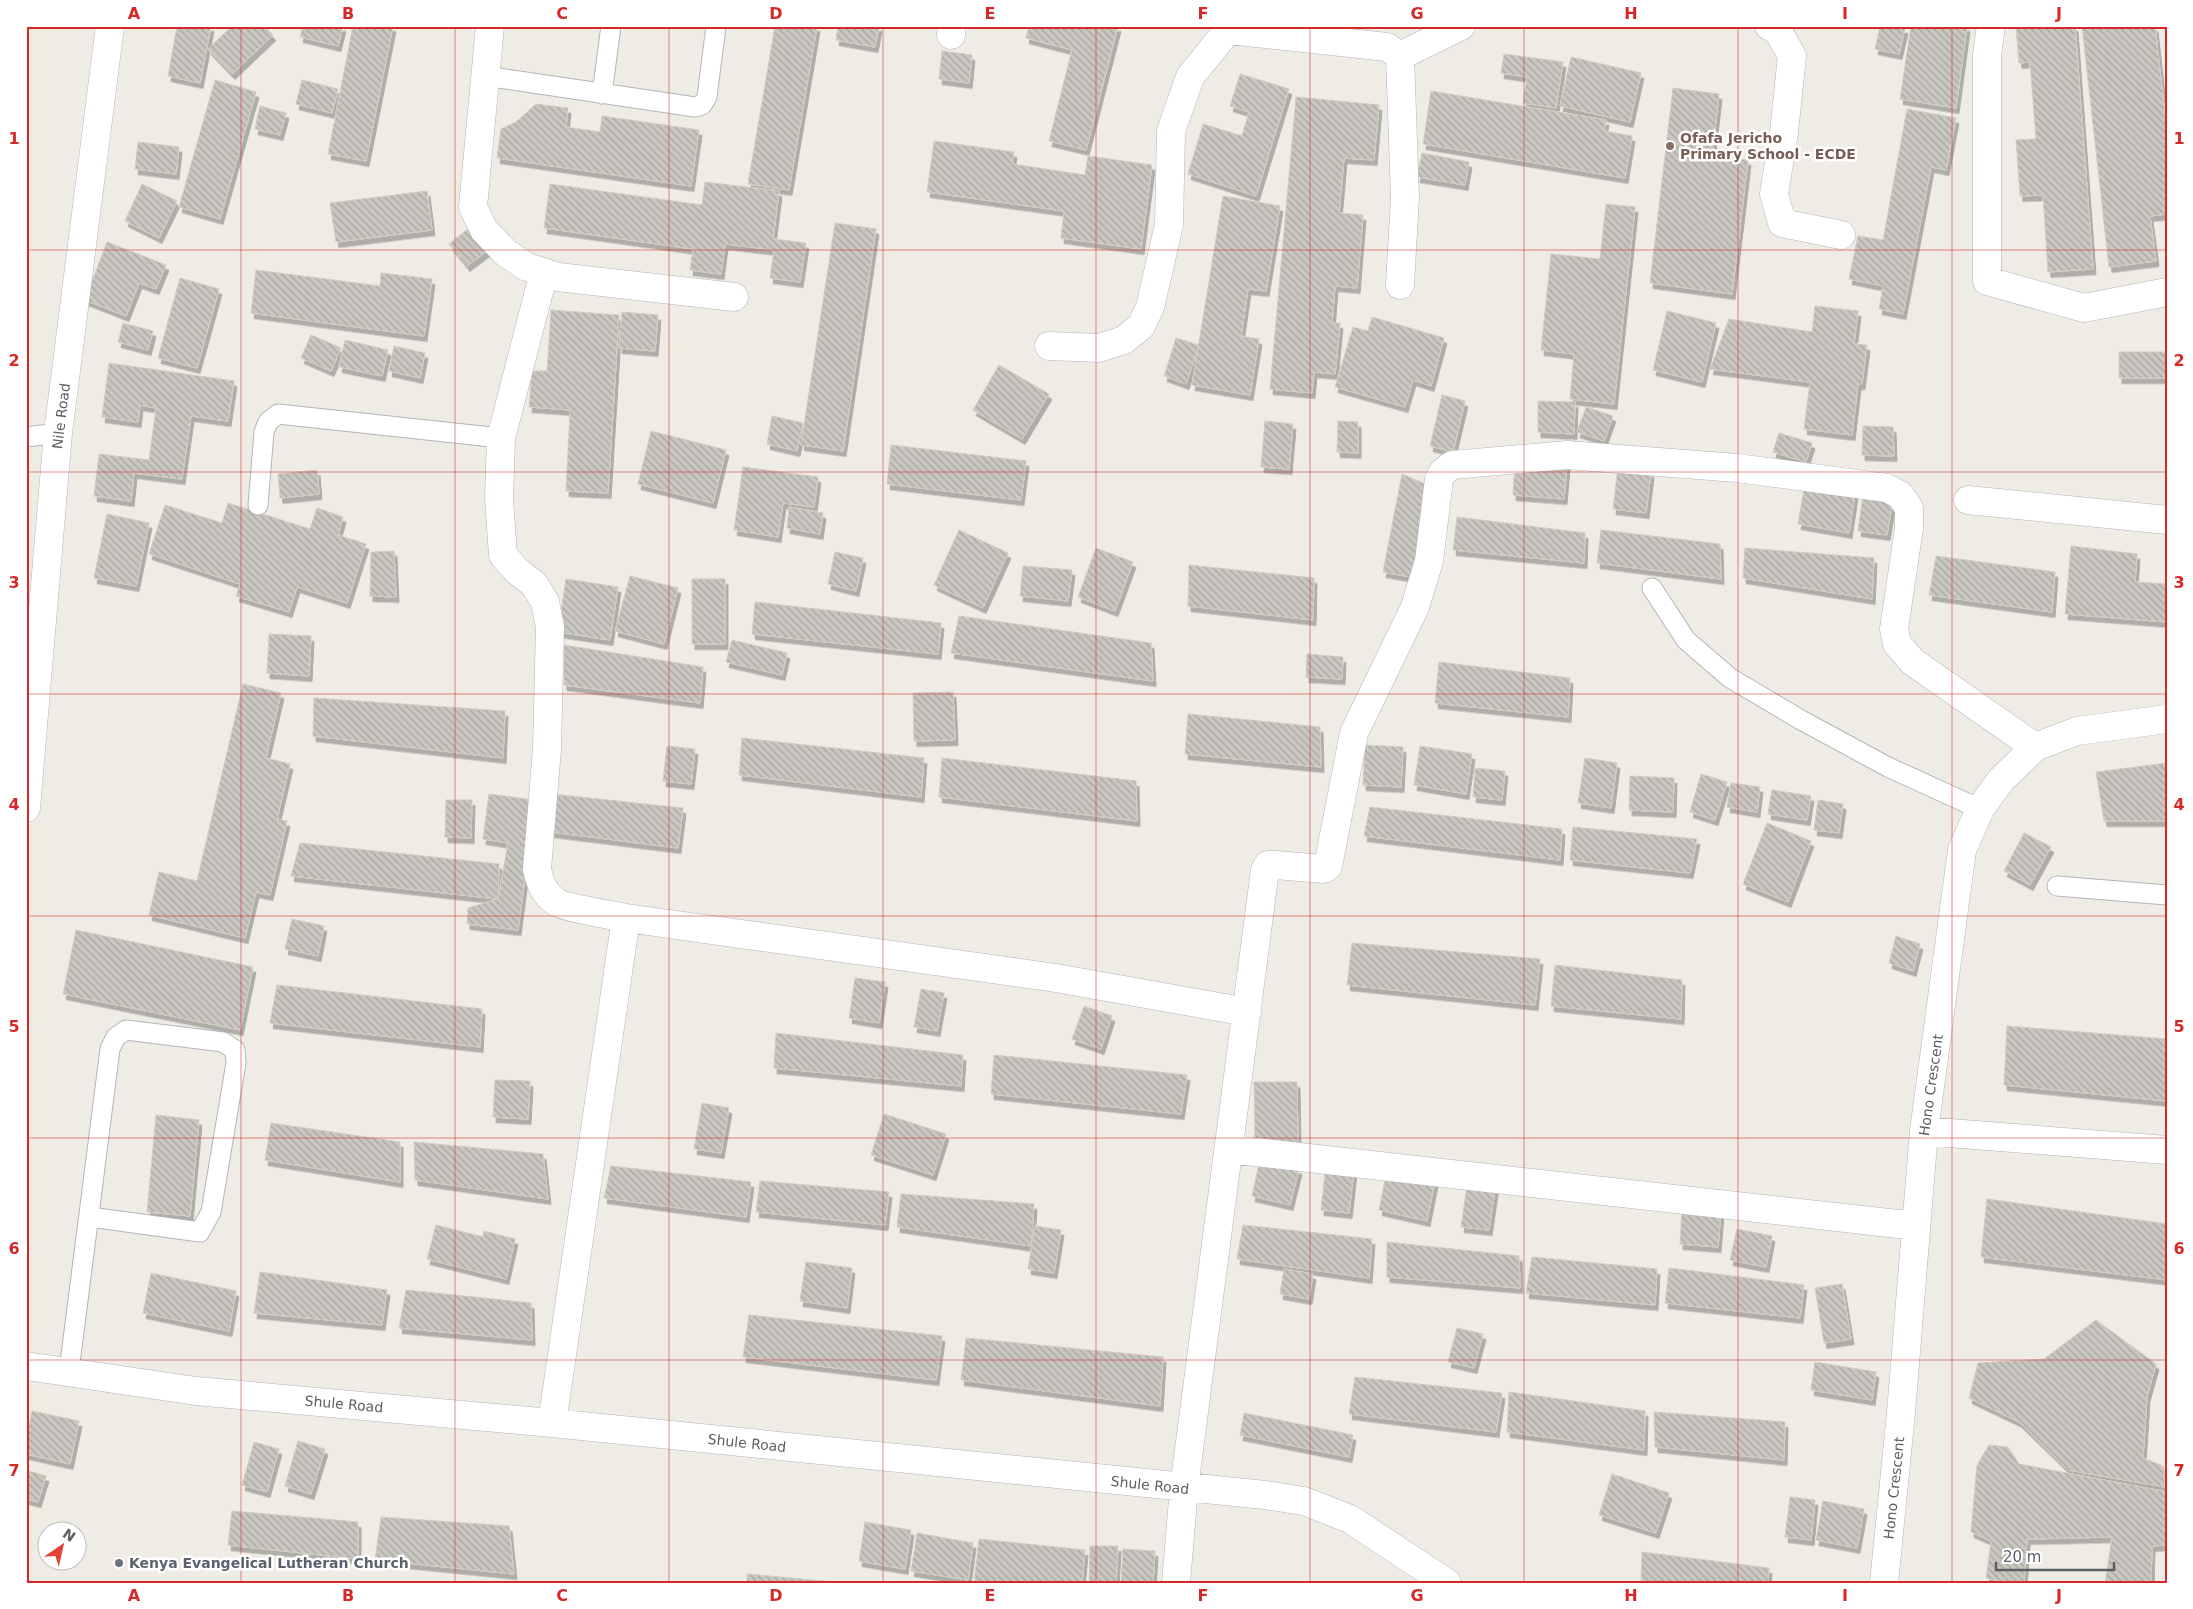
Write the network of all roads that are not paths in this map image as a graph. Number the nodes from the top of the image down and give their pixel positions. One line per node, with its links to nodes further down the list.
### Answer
1 (110, 26): 18 (street, Nile Road)
2 (490, 26): 10 (street)
3 (612, 26): 11 (lane)
4 (716, 26): 11 (lane)
5 (1461, 26): 9 (street)
6 (1769, 26): 12 (street)
7 (1991, 26): 15 (street)
8 (1227, 28): 9 (street); 17 (street)
9 (1400, 56): 14 (street)
10 (485, 76): 11 (lane); 13 (street)
11 (602, 94)
12 (1841, 235)
13 (544, 272): 16 (street); 20 (street)
14 (1400, 285)
15 (2167, 292)
16 (734, 297)
17 (1049, 346)
18 (58, 433): 19 (lane); 27 (street, Nile Road)
19 (26, 437)
20 (501, 438): 22 (lane); 31 (street)
21 (1968, 500): 23 (street)
22 (258, 505)
23 (2167, 520)
24 (1652, 588): 28 (lane)
25 (2167, 718): 26 (street, Hono Crescent)
26 (2035, 747): 28 (street, Hono Crescent); 32 (street)
27 (27, 793)
28 (1980, 809): 33 (street, Hono Crescent)
29 (2057, 886): 30 (lane)
30 (2167, 895)
31 (626, 918): 32 (street); 40 (street)
32 (1247, 1012): 34 (street)
33 (1924, 1131): 35 (street); 37 (street, Hono Crescent)
34 (1229, 1149): 37 (street); 41 (street)
35 (2167, 1150)
36 (90, 1217): 36 (lane); 39 (lane)
37 (1916, 1226): 44 (street, Hono Crescent)
38 (26, 1366): 39 (street, Shule Road)
39 (69, 1371): 40 (street, Shule Road)
40 (552, 1423): 41 (street, Shule Road)
41 (1184, 1488): 42 (street); 43 (street, Shule Road)
42 (1176, 1583)
43 (1447, 1583)
44 (1884, 1583)

